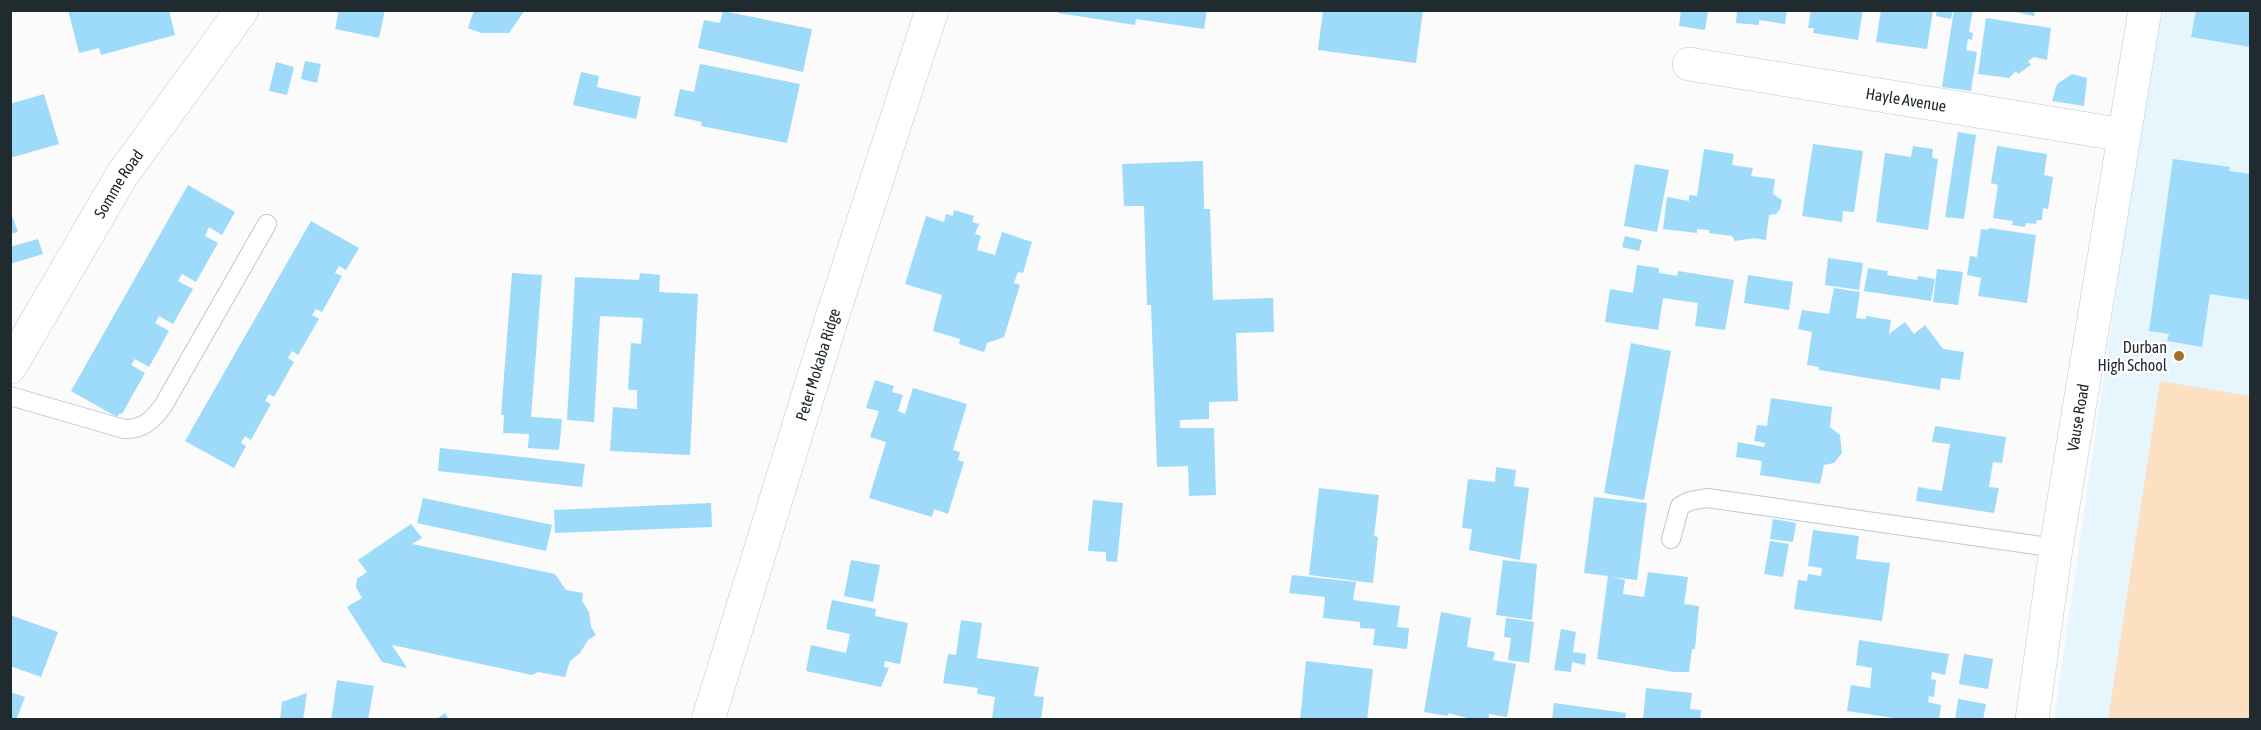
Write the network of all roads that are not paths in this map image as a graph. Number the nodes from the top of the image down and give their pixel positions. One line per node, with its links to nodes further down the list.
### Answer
1 (242, 10): 7 (street, Somme Road)
2 (932, 10): 11 (street, Peter Mokaba Ridge)
3 (2145, 10): 5 (street, Vause Road)
4 (1689, 64): 5 (street, Hayle Avenue)
5 (2124, 135): 10 (street, Vause Road)
6 (267, 224): 8 (lane)
7 (10, 367)
8 (10, 396)
9 (1671, 539): 10 (lane)
10 (2056, 548): 12 (street, Vause Road)
11 (708, 720)
12 (2032, 720)

